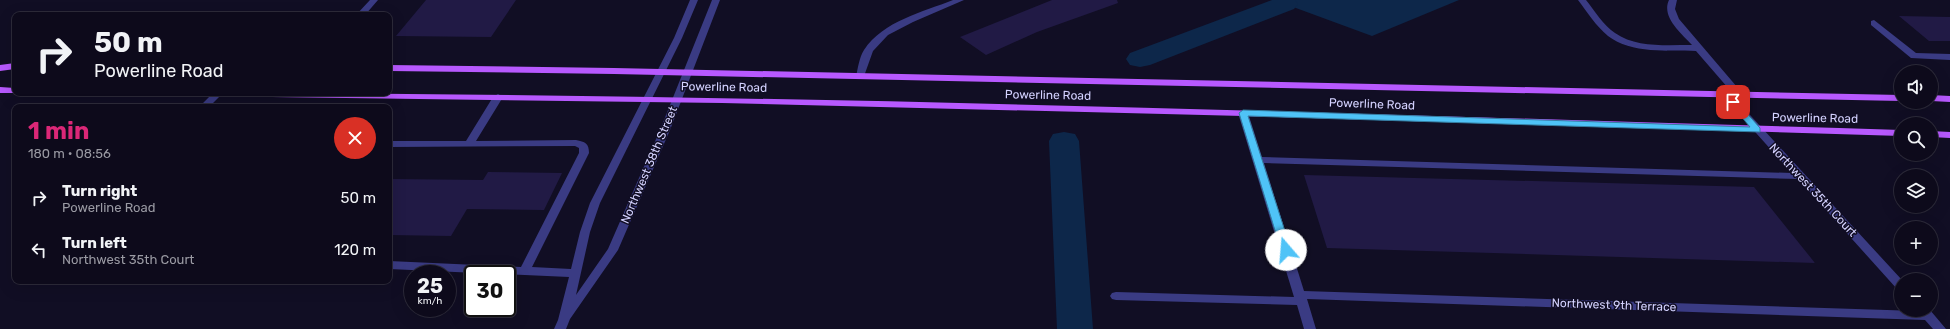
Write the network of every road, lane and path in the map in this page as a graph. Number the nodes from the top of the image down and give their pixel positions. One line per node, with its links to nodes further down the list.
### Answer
1 (374, 0): 7 (street)
2 (694, 0): 16 (street, Northwest 38th Street)
3 (716, 0): 17 (street, Northwest 38th Street)
4 (960, 0): 18 (street)
5 (1582, 0): 9 (street)
6 (1673, 0): 9 (street)
7 (363, 12)
8 (1874, 23): 10 (street)
9 (1698, 48): 22 (street)
10 (1950, 57)
11 (0, 64): 12 (main road)
12 (12, 65)
13 (12, 66): 14 (main road)
14 (0, 68)
15 (392, 68): 16 (main road, Powerline Road)
16 (660, 72): 17 (main road, Powerline Road); 26 (street, Northwest 38th Street)
17 (687, 72): 18 (main road, Powerline Road); 29 (street, Northwest 38th Street)
18 (860, 77): 21 (main road, Powerline Road)
19 (0, 90): 20 (main road)
20 (12, 91)
21 (1725, 93): 22 (main road, Powerline Road); 33 (street, Northwest 35th Court)
22 (1738, 94): 27 (main road, Powerline Road)
23 (392, 95): 25 (main road, Powerline Road)
24 (215, 96): 31 (street)
25 (498, 96): 26 (main road, Powerline Road); 38 (street)
26 (647, 98): 29 (main road, Powerline Road); 43 (street, Northwest 38th Street)
27 (1894, 98)
28 (1938, 98): 30 (main road)
29 (677, 99): 32 (main road, Powerline Road); 49 (street, Northwest 38th Street)
30 (1950, 99)
31 (207, 104)
32 (1243, 113): 33 (main road, Powerline Road); 39 (street)
33 (1757, 130): 34 (main road, Powerline Road); 40 (street, Northwest 35th Court)
34 (1894, 133)
35 (1938, 134): 36 (main road)
36 (1950, 134)
37 (392, 144): 38 (street)
38 (469, 144): 42 (street)
39 (1258, 160): 40 (street); 46 (street)
40 (1800, 176): 44 (street, Northwest 35th Court)
41 (392, 265): 42 (street)
42 (525, 270): 43 (street)
43 (575, 273): 49 (street, Northwest 38th Street)
44 (1894, 278)
45 (1116, 296): 46 (street, Northwest 9th Terrace)
46 (1302, 298): 47 (street, Northwest 9th Terrace); 50 (street)
47 (1894, 312)
48 (1929, 317): 51 (street)
49 (562, 324)
50 (1310, 329)
51 (1940, 329)

